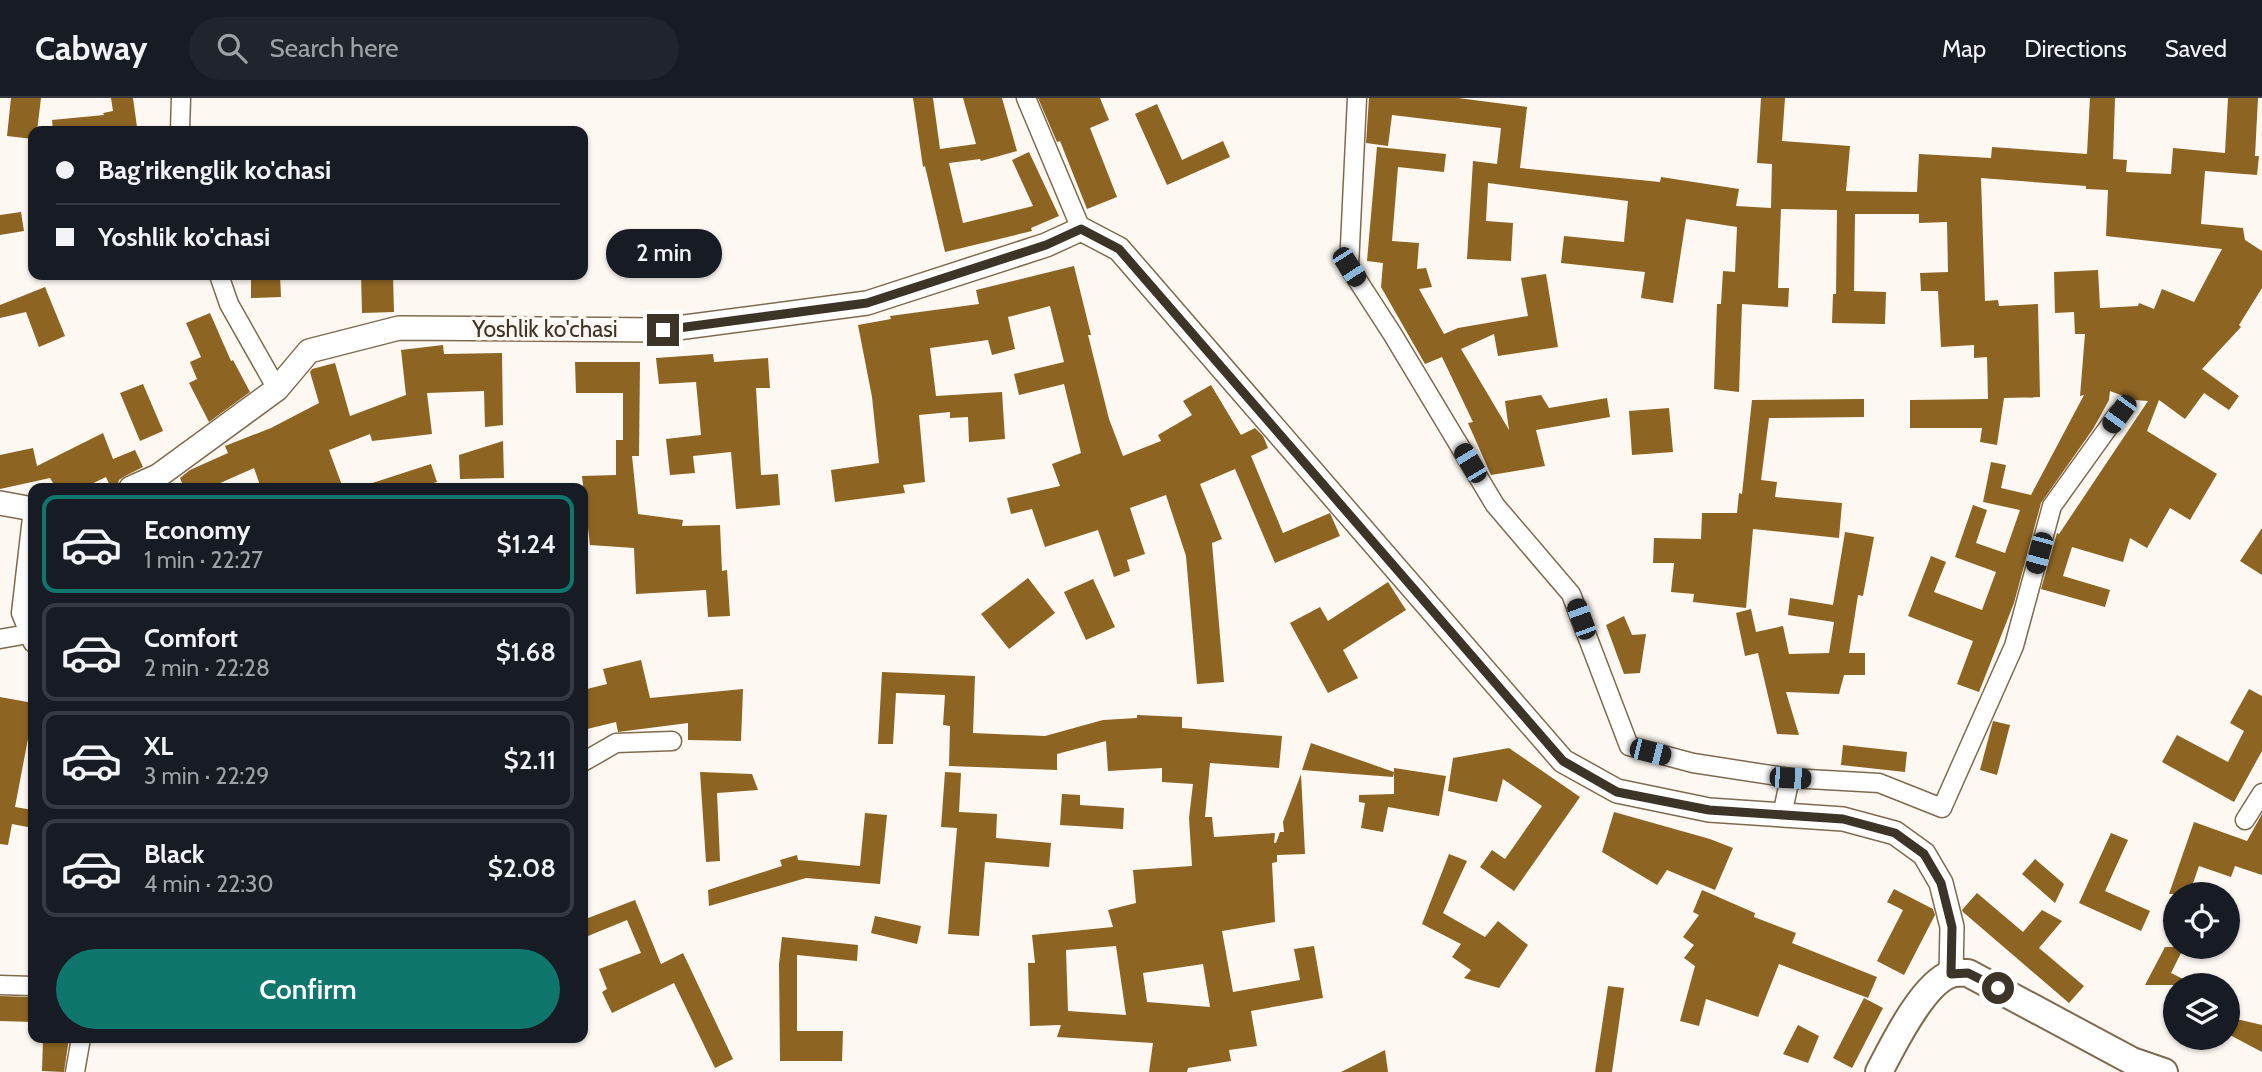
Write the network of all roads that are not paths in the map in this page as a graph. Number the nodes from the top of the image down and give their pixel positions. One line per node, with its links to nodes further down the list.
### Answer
1 (181, 98): 4 (street)
2 (1026, 98): 5 (street)
3 (1357, 98): 18 (street)
4 (180, 126)
5 (1081, 229): 7 (street, Yoshlik ko'chasi); 20 (street)
6 (221, 280): 7 (street)
7 (277, 390): 9 (street, Yoshlik ko'chasi)
8 (2119, 414): 18 (street)
9 (142, 483)
10 (0, 503): 11 (street)
11 (28, 508)
12 (28, 552): 13 (street)
13 (28, 631)
14 (0, 639): 15 (street)
15 (28, 639)
16 (672, 741): 17 (street)
17 (588, 759)
18 (1790, 778): 20 (street)
19 (2262, 793): 21 (street)
20 (1782, 815): 22 (street)
21 (2245, 820)
22 (1951, 974): 27 (main road); 28 (main road)
23 (0, 985): 24 (street)
24 (28, 986)
25 (79, 1043): 26 (street)
26 (75, 1072)
27 (1879, 1072)
28 (2164, 1072)

